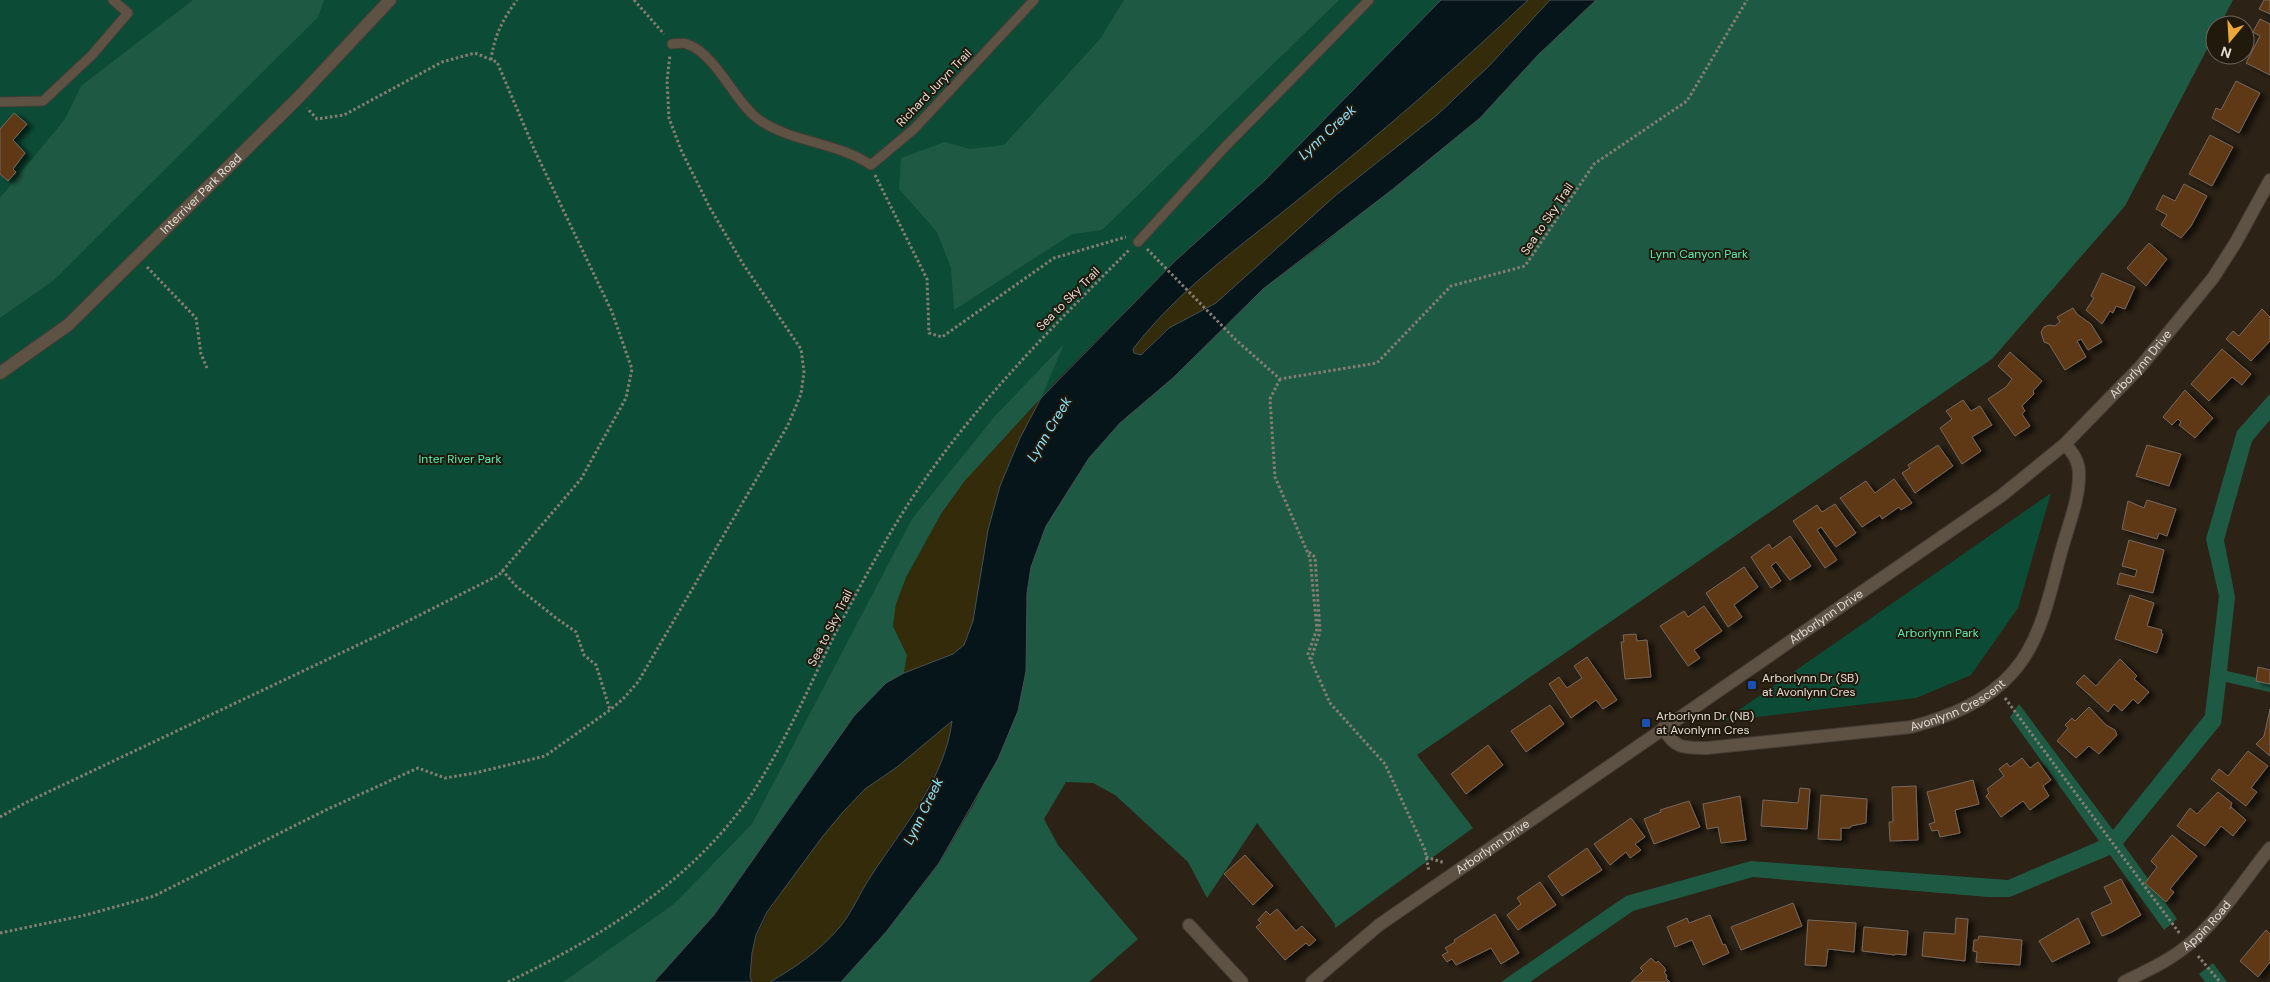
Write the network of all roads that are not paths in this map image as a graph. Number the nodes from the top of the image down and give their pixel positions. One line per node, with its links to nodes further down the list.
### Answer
1 (113, 0): 6 (lane)
2 (390, 0): 9 (street, Interriver Park Road)
3 (1034, 0): 5 (lane, Richard Juryn Trail)
4 (1369, 0): 8 (lane)
5 (672, 44)
6 (0, 102)
7 (2270, 180): 10 (street, Arborlynn Drive)
8 (1138, 242)
9 (0, 373)
10 (2065, 444): 11 (street, Arborlynn Drive); 11 (street, Avonlynn Crescent)
11 (1663, 728): 16 (street, Arborlynn Drive)
12 (2270, 848): 13 (street, Appin Road)
13 (2265, 864): 17 (street, Appin Road)
14 (1188, 925): 15 (street)
15 (1242, 982)
16 (1312, 982)
17 (2124, 982)

